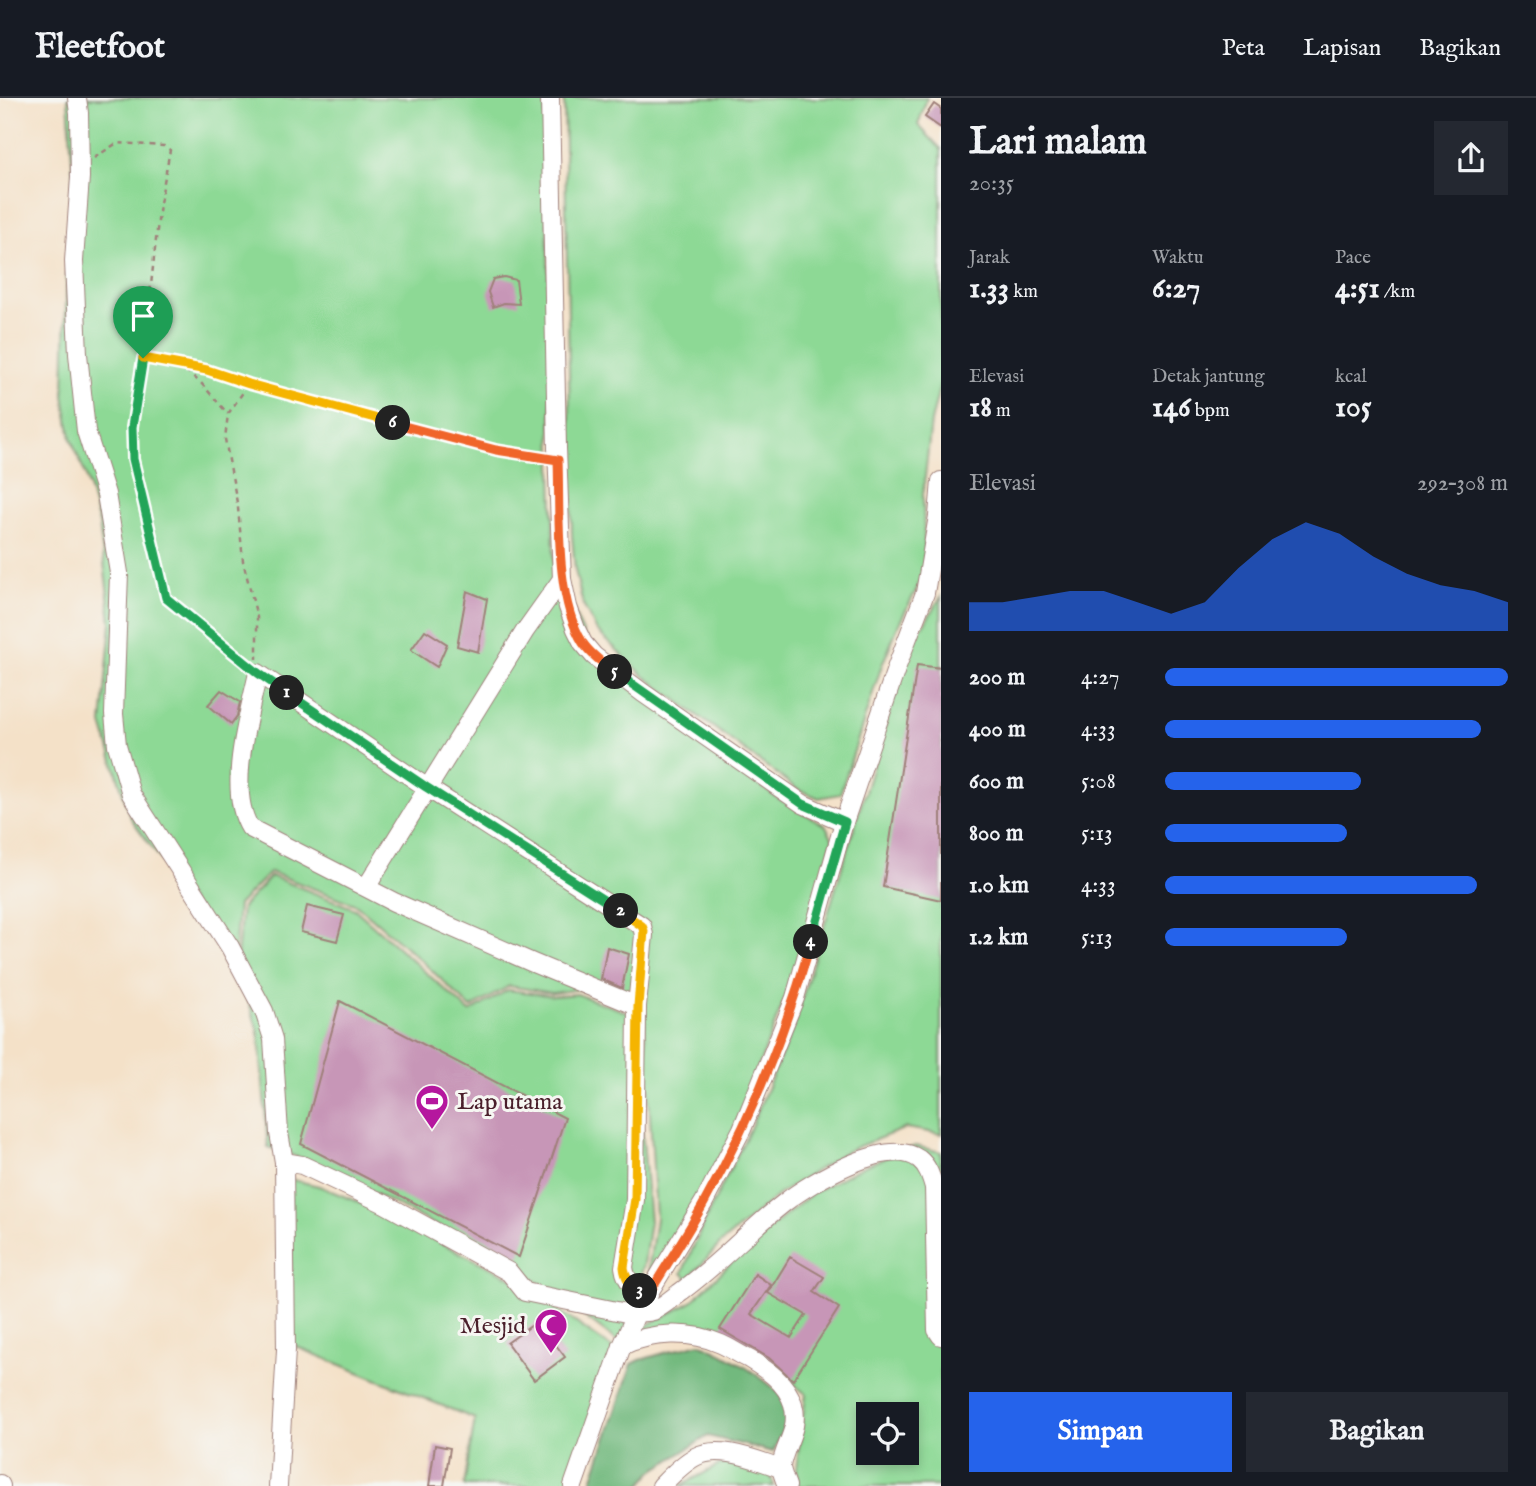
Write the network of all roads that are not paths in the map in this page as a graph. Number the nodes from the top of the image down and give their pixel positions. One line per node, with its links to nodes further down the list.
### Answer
1 (77, 98): 9 (street)
2 (550, 98): 4 (street)
3 (941, 481): 6 (street)
4 (562, 579): 5 (street); 6 (street)
5 (426, 787): 7 (street); 7 (street); 8 (street)
6 (845, 822): 10 (street)
7 (367, 886): 8 (street)
8 (638, 1006): 10 (street)
9 (284, 1162): 11 (street); 15 (street)
10 (649, 1294): 11 (street)
11 (637, 1313): 12 (street); 13 (street)
12 (941, 1336)
13 (622, 1346): 14 (street); 16 (street)
14 (781, 1468): 17 (street); 18 (street)
15 (278, 1486)
16 (573, 1486)
17 (661, 1486)
18 (787, 1486)

